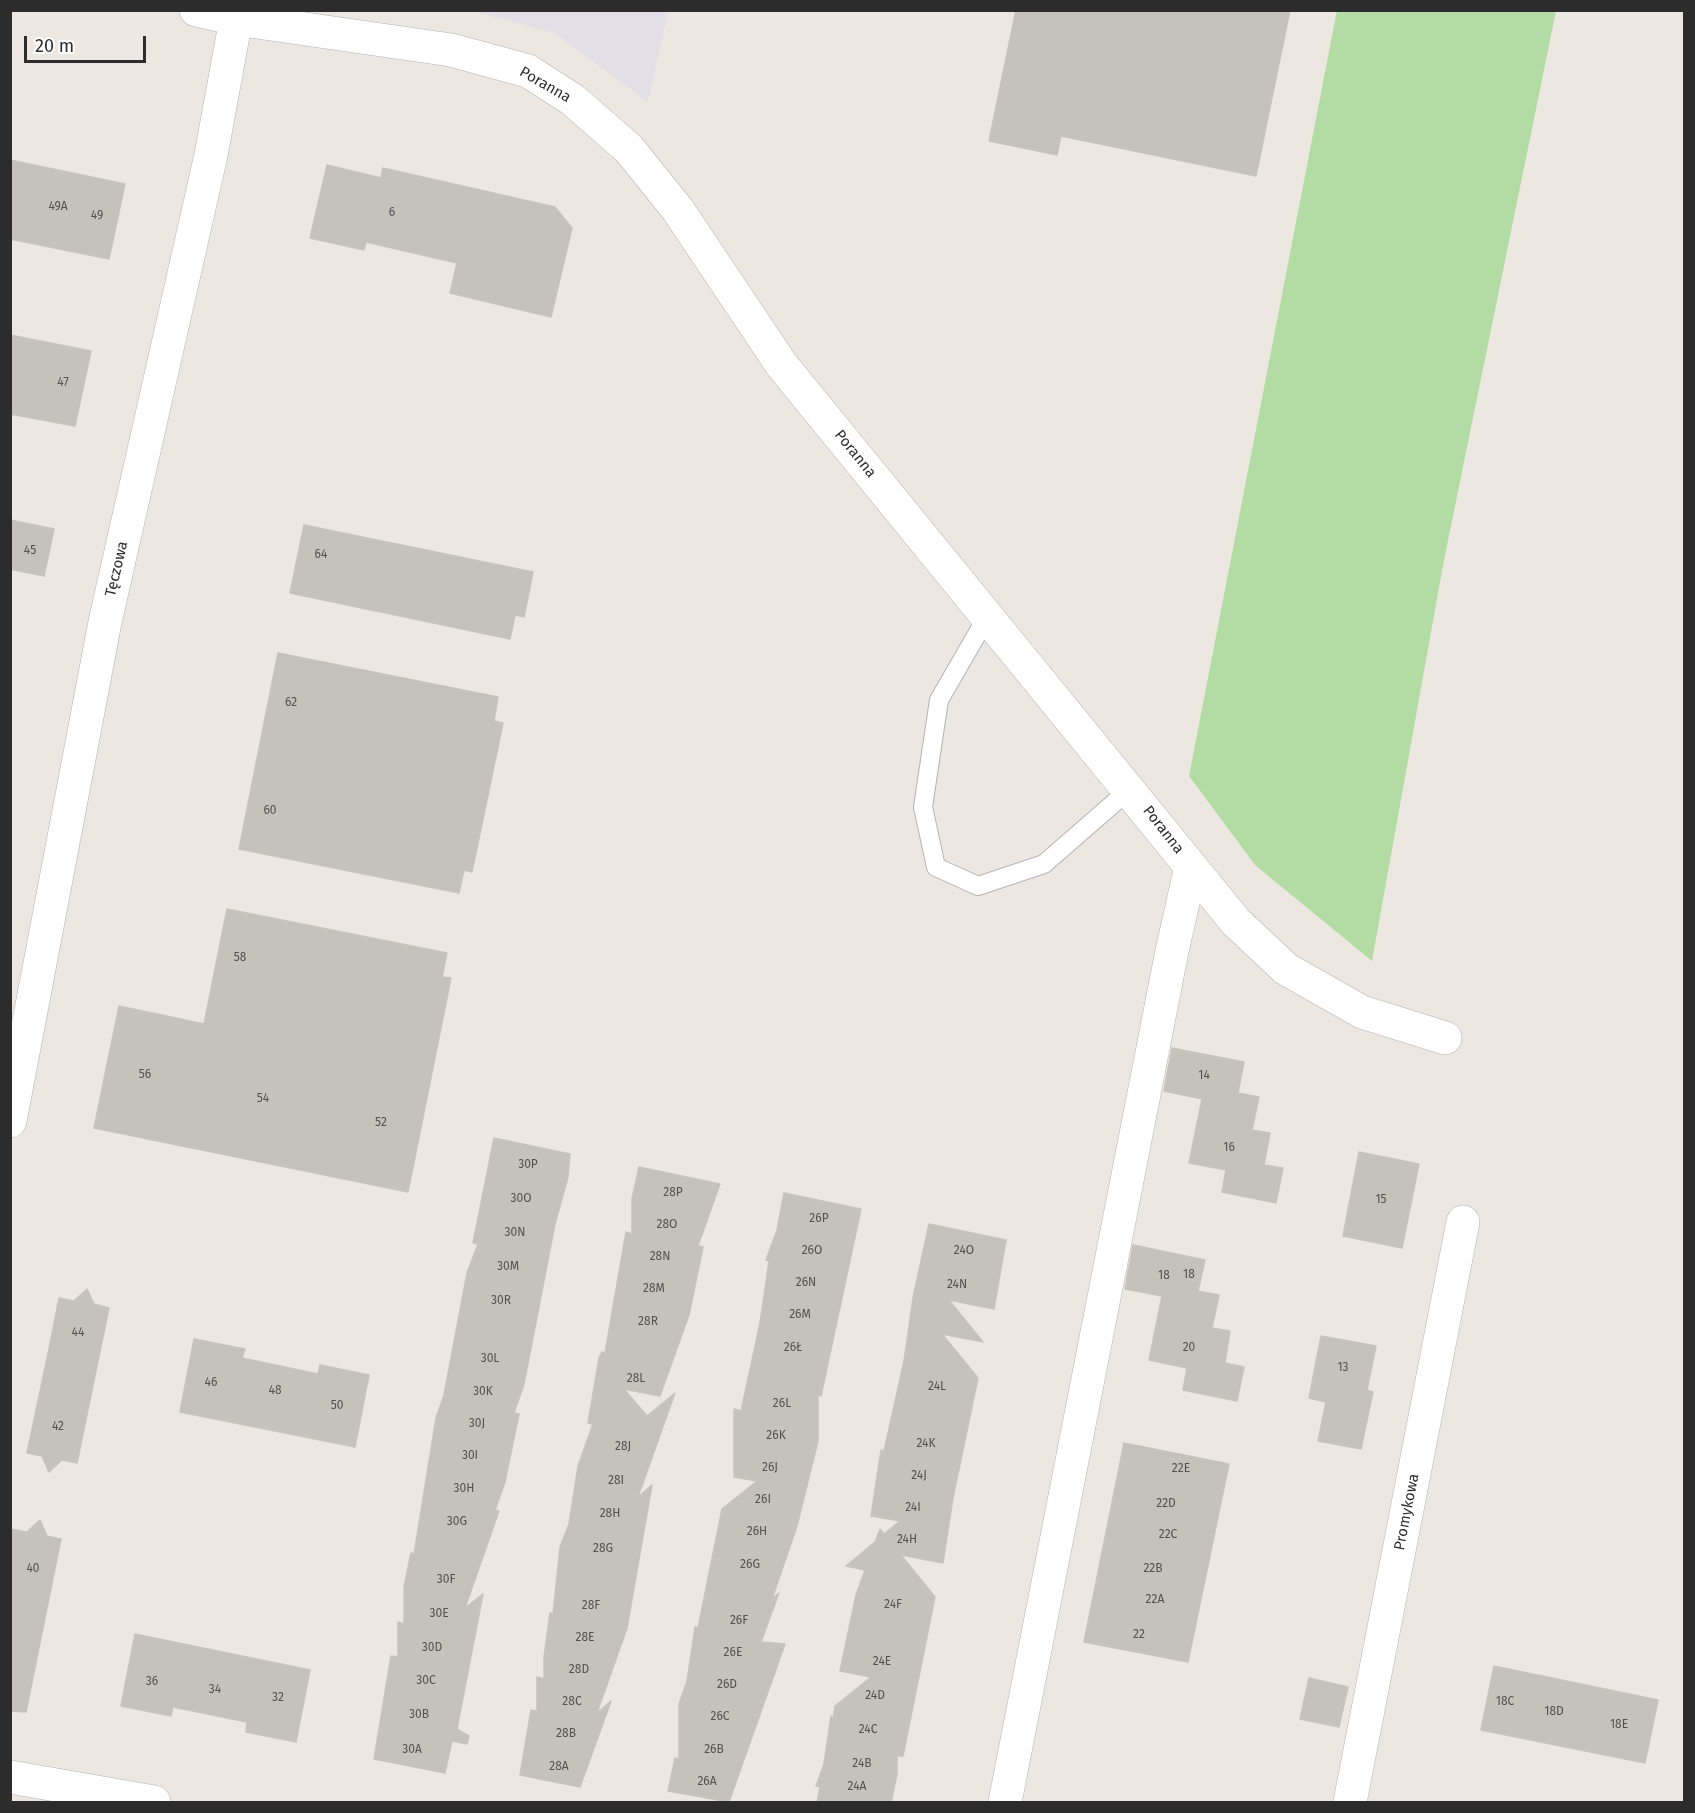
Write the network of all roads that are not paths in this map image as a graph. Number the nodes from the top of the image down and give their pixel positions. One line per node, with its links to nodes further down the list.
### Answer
1 (196, 10): 2 (street, Poranna)
2 (236, 19): 3 (street, Poranna); 7 (street, Tęczowa)
3 (987, 617): 4 (street, Poranna); 4 (lane)
4 (1130, 789): 5 (street, Poranna)
5 (1191, 867): 6 (street, Poranna); 11 (street)
6 (1445, 1038)
7 (10, 1121)
8 (1463, 1222): 12 (street, Promykowa)
9 (10, 1777): 10 (street)
10 (154, 1803)
11 (1005, 1803)
12 (1350, 1803)

